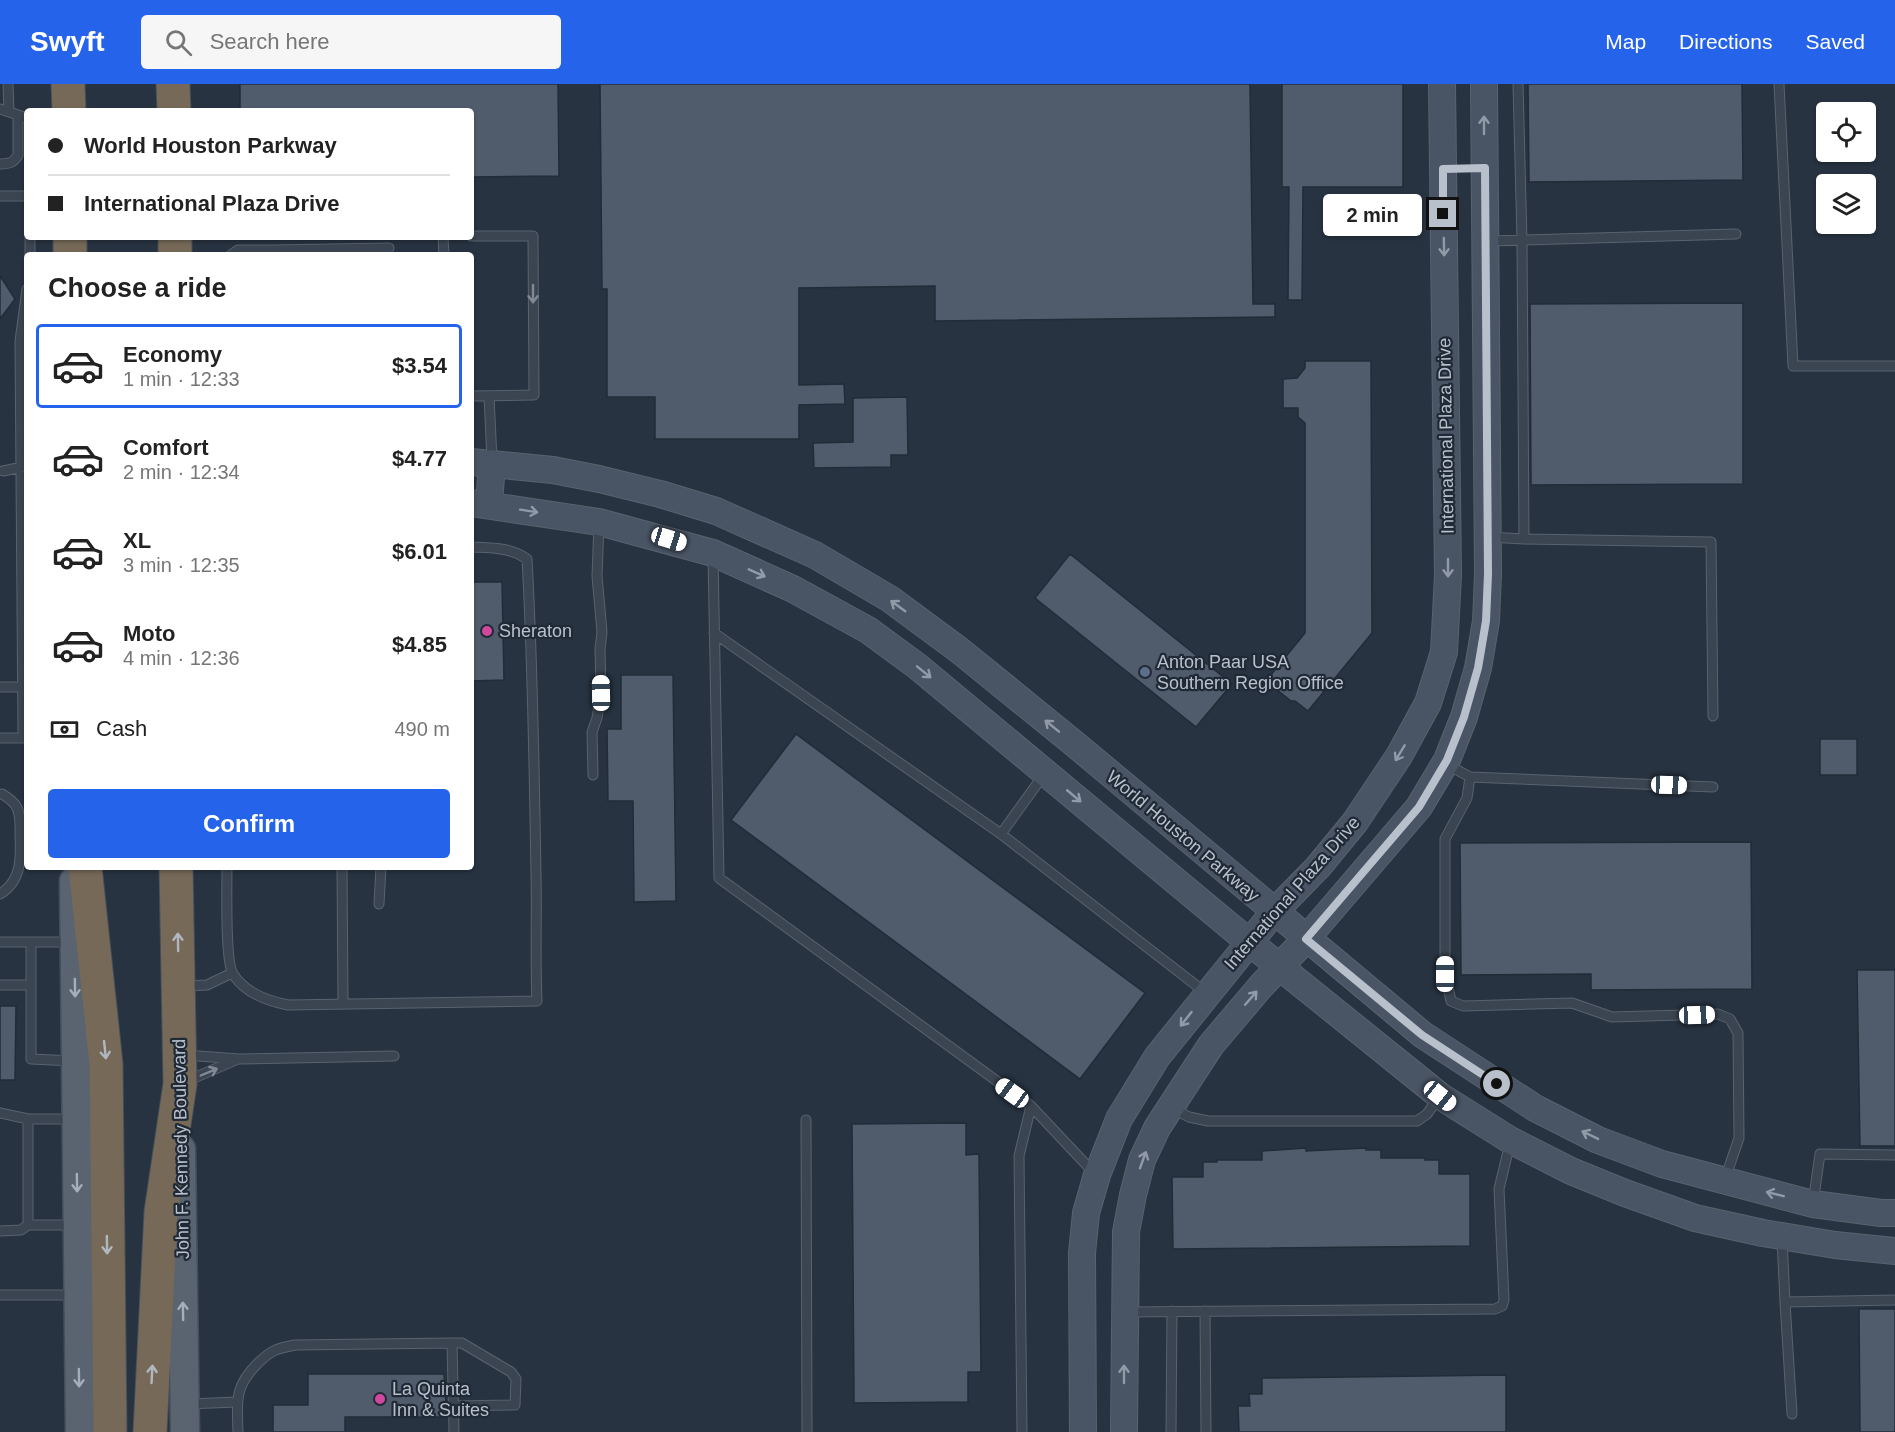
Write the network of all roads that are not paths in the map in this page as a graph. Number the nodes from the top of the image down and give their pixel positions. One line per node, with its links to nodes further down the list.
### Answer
1 (8, 84): 10 (lane)
2 (68, 84): 8 (highway)
3 (173, 84): 9 (highway)
4 (1442, 84): 13 (street, International Plaza Drive)
5 (1484, 84): 12 (street, one-way to 5)
6 (1518, 84): 19 (lane)
7 (1779, 84): 24 (lane)
8 (69, 108)
9 (174, 108)
10 (14, 113): 11 (lane)
11 (0, 164)
12 (1485, 168): 13 (street); 18 (street)
13 (1443, 169): 28 (street, International Plaza Drive, one-way to 28)
14 (0, 196): 15 (lane)
15 (24, 196)
16 (1736, 234): 19 (lane)
17 (474, 236): 26 (lane, one-way to 26)
18 (1485, 241): 19 (lane); 27 (street)
19 (1522, 241): 36 (lane)
20 (389, 249): 22 (lane)
21 (235, 252): 22 (lane)
22 (272, 252)
23 (24, 311): 30 (lane)
24 (1895, 366)
25 (474, 396): 26 (lane)
26 (489, 396): 29 (lane)
27 (1487, 442): 28 (street); 35 (street)
28 (1446, 443): 44 (street, International Plaza Drive, one-way to 44)
29 (482, 462): 33 (street); 39 (street, World Houston Parkway)
30 (24, 466): 31 (lane); 32 (lane)
31 (3, 471)
32 (24, 504): 43 (lane)
33 (480, 504): 34 (street, one-way to 34)
34 (599, 522): 38 (street); 53 (lane)
35 (1488, 537): 36 (lane); 47 (street)
36 (1524, 539): 46 (lane)
37 (474, 547): 78 (lane)
38 (713, 553): 40 (street, one-way to 40); 41 (lane)
39 (814, 555): 40 (street); 50 (street, World Houston Parkway, one-way to 39)
40 (793, 589): 52 (street, one-way to 52)
41 (714, 633): 57 (lane); 84 (lane)
42 (0, 687): 43 (lane)
43 (23, 687): 45 (lane)
44 (1428, 703): 47 (street); 66 (street, International Plaza Drive, one-way to 66)
45 (24, 712)
46 (1713, 716)
47 (1464, 717): 51 (street)
48 (0, 738): 49 (lane)
49 (24, 738)
50 (1076, 745): 52 (street); 66 (street, World Houston Parkway)
51 (1445, 764): 54 (lane); 67 (street)
52 (1046, 772): 57 (lane); 71 (street, one-way to 71)
53 (593, 775)
54 (1470, 777): 55 (lane); 94 (lane)
55 (1713, 787)
56 (1, 794): 64 (lane)
57 (1000, 834): 77 (lane)
58 (73, 870): 70 (main road)
59 (85, 870): 116 (highway, one-way to 116)
60 (177, 870): 76 (highway, John F. Kennedy Boulevard, one-way to 60)
61 (227, 870): 73 (lane)
62 (342, 870): 78 (lane)
63 (381, 870): 65 (lane)
64 (0, 894)
65 (379, 904)
66 (1274, 912): 67 (street, World Houston Parkway); 71 (street, International Plaza Drive)
67 (1306, 939): 72 (street); 86 (street, World Houston Parkway)
68 (0, 942): 69 (lane)
69 (31, 942): 70 (lane); 75 (lane)
70 (74, 942): 81 (main road, one-way to 81)
71 (1249, 942): 72 (street); 77 (street, International Plaza Drive)
72 (1280, 967): 83 (street); 85 (street, one-way to 72)
73 (232, 973): 76 (lane); 78 (lane)
74 (0, 985): 75 (lane)
75 (31, 985): 81 (lane)
76 (178, 986): 82 (highway, John F. Kennedy Boulevard)
77 (1206, 993): 93 (street, International Plaza Drive, one-way to 93)
78 (343, 1004)
79 (394, 1056): 80 (lane)
80 (239, 1059): 82 (lane, one-way to 80); 82 (lane)
81 (76, 1061): 89 (main road)
82 (179, 1070): 113 (main road, John F. Kennedy Boulevard, one-way to 82); 118 (highway, one-way to 82)
83 (1440, 1096): 85 (lane); 91 (street)
84 (1030, 1106): 93 (lane); 123 (lane)
85 (1170, 1107): 95 (street, one-way to 85)
86 (1535, 1108): 91 (street); 94 (street, World Houston Parkway, one-way to 86)
87 (0, 1113): 88 (lane)
88 (28, 1119): 89 (lane); 98 (lane)
89 (77, 1119): 99 (main road, one-way to 99)
90 (806, 1120): 122 (lane)
91 (1510, 1140): 101 (street); 109 (lane)
92 (1895, 1155): 96 (lane)
93 (1097, 1175): 95 (street); 124 (street, International Plaza Drive)
94 (1724, 1181): 96 (street, World Houston Parkway, one-way to 94)
95 (1133, 1196): 110 (street)
96 (1813, 1204): 97 (street, World Houston Parkway); 102 (street)
97 (1895, 1213)
98 (28, 1226): 99 (lane); 100 (lane)
99 (78, 1226): 105 (main road)
100 (0, 1231)
101 (1782, 1236): 102 (street); 107 (lane)
102 (1810, 1241): 103 (street)
103 (1895, 1251)
104 (0, 1295): 105 (lane)
105 (78, 1295): 117 (main road, one-way to 117)
106 (1895, 1300): 107 (lane)
107 (1785, 1302): 115 (lane)
108 (1172, 1311): 109 (lane); 110 (lane); 126 (lane)
109 (1205, 1311): 127 (lane)
110 (1124, 1312): 125 (street, one-way to 110)
111 (452, 1343): 112 (lane); 114 (lane); 114 (lane)
112 (237, 1402): 113 (lane); 120 (lane)
113 (184, 1404): 119 (main road, John F. Kennedy Boulevard)
114 (453, 1406): 121 (lane)
115 (1792, 1414)
116 (110, 1421)
117 (80, 1432)
118 (150, 1432)
119 (185, 1432)
120 (238, 1432)
121 (454, 1432)
122 (807, 1432)
123 (1022, 1432)
124 (1083, 1432)
125 (1124, 1432)
126 (1171, 1432)
127 (1206, 1432)

